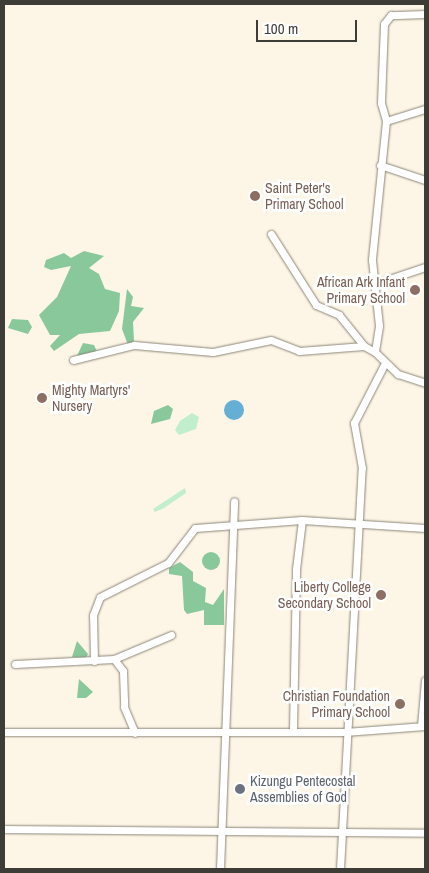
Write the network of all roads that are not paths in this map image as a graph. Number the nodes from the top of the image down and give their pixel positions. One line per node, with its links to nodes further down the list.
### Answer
1 (425, 14): 3 (street)
2 (425, 109): 3 (street)
3 (386, 121): 4 (street)
4 (380, 165): 5 (street); 8 (street)
5 (425, 180)
6 (271, 234): 9 (street)
7 (425, 266): 8 (street)
8 (377, 283): 10 (street)
9 (364, 346): 10 (street); 11 (street)
10 (375, 352): 12 (street)
11 (73, 360)
12 (384, 364): 13 (street); 16 (street)
13 (425, 384)
14 (234, 501): 17 (street)
15 (302, 520): 16 (street); 17 (street); 25 (street)
16 (359, 524): 18 (street); 28 (street)
17 (234, 526): 21 (street); 27 (street)
18 (425, 528)
19 (171, 635): 20 (street)
20 (114, 659): 21 (street); 29 (street)
21 (94, 661): 22 (street)
22 (15, 664)
23 (425, 680): 24 (street)
24 (423, 726): 28 (street)
25 (293, 729): 27 (street); 28 (street)
26 (4, 732): 29 (street)
27 (224, 732): 29 (street); 31 (street)
28 (346, 732): 32 (street)
29 (135, 734)
30 (4, 829): 31 (street)
31 (219, 831): 32 (street); 34 (street)
32 (342, 831): 33 (street); 35 (street)
33 (425, 833)
34 (220, 869)
35 (340, 869)

